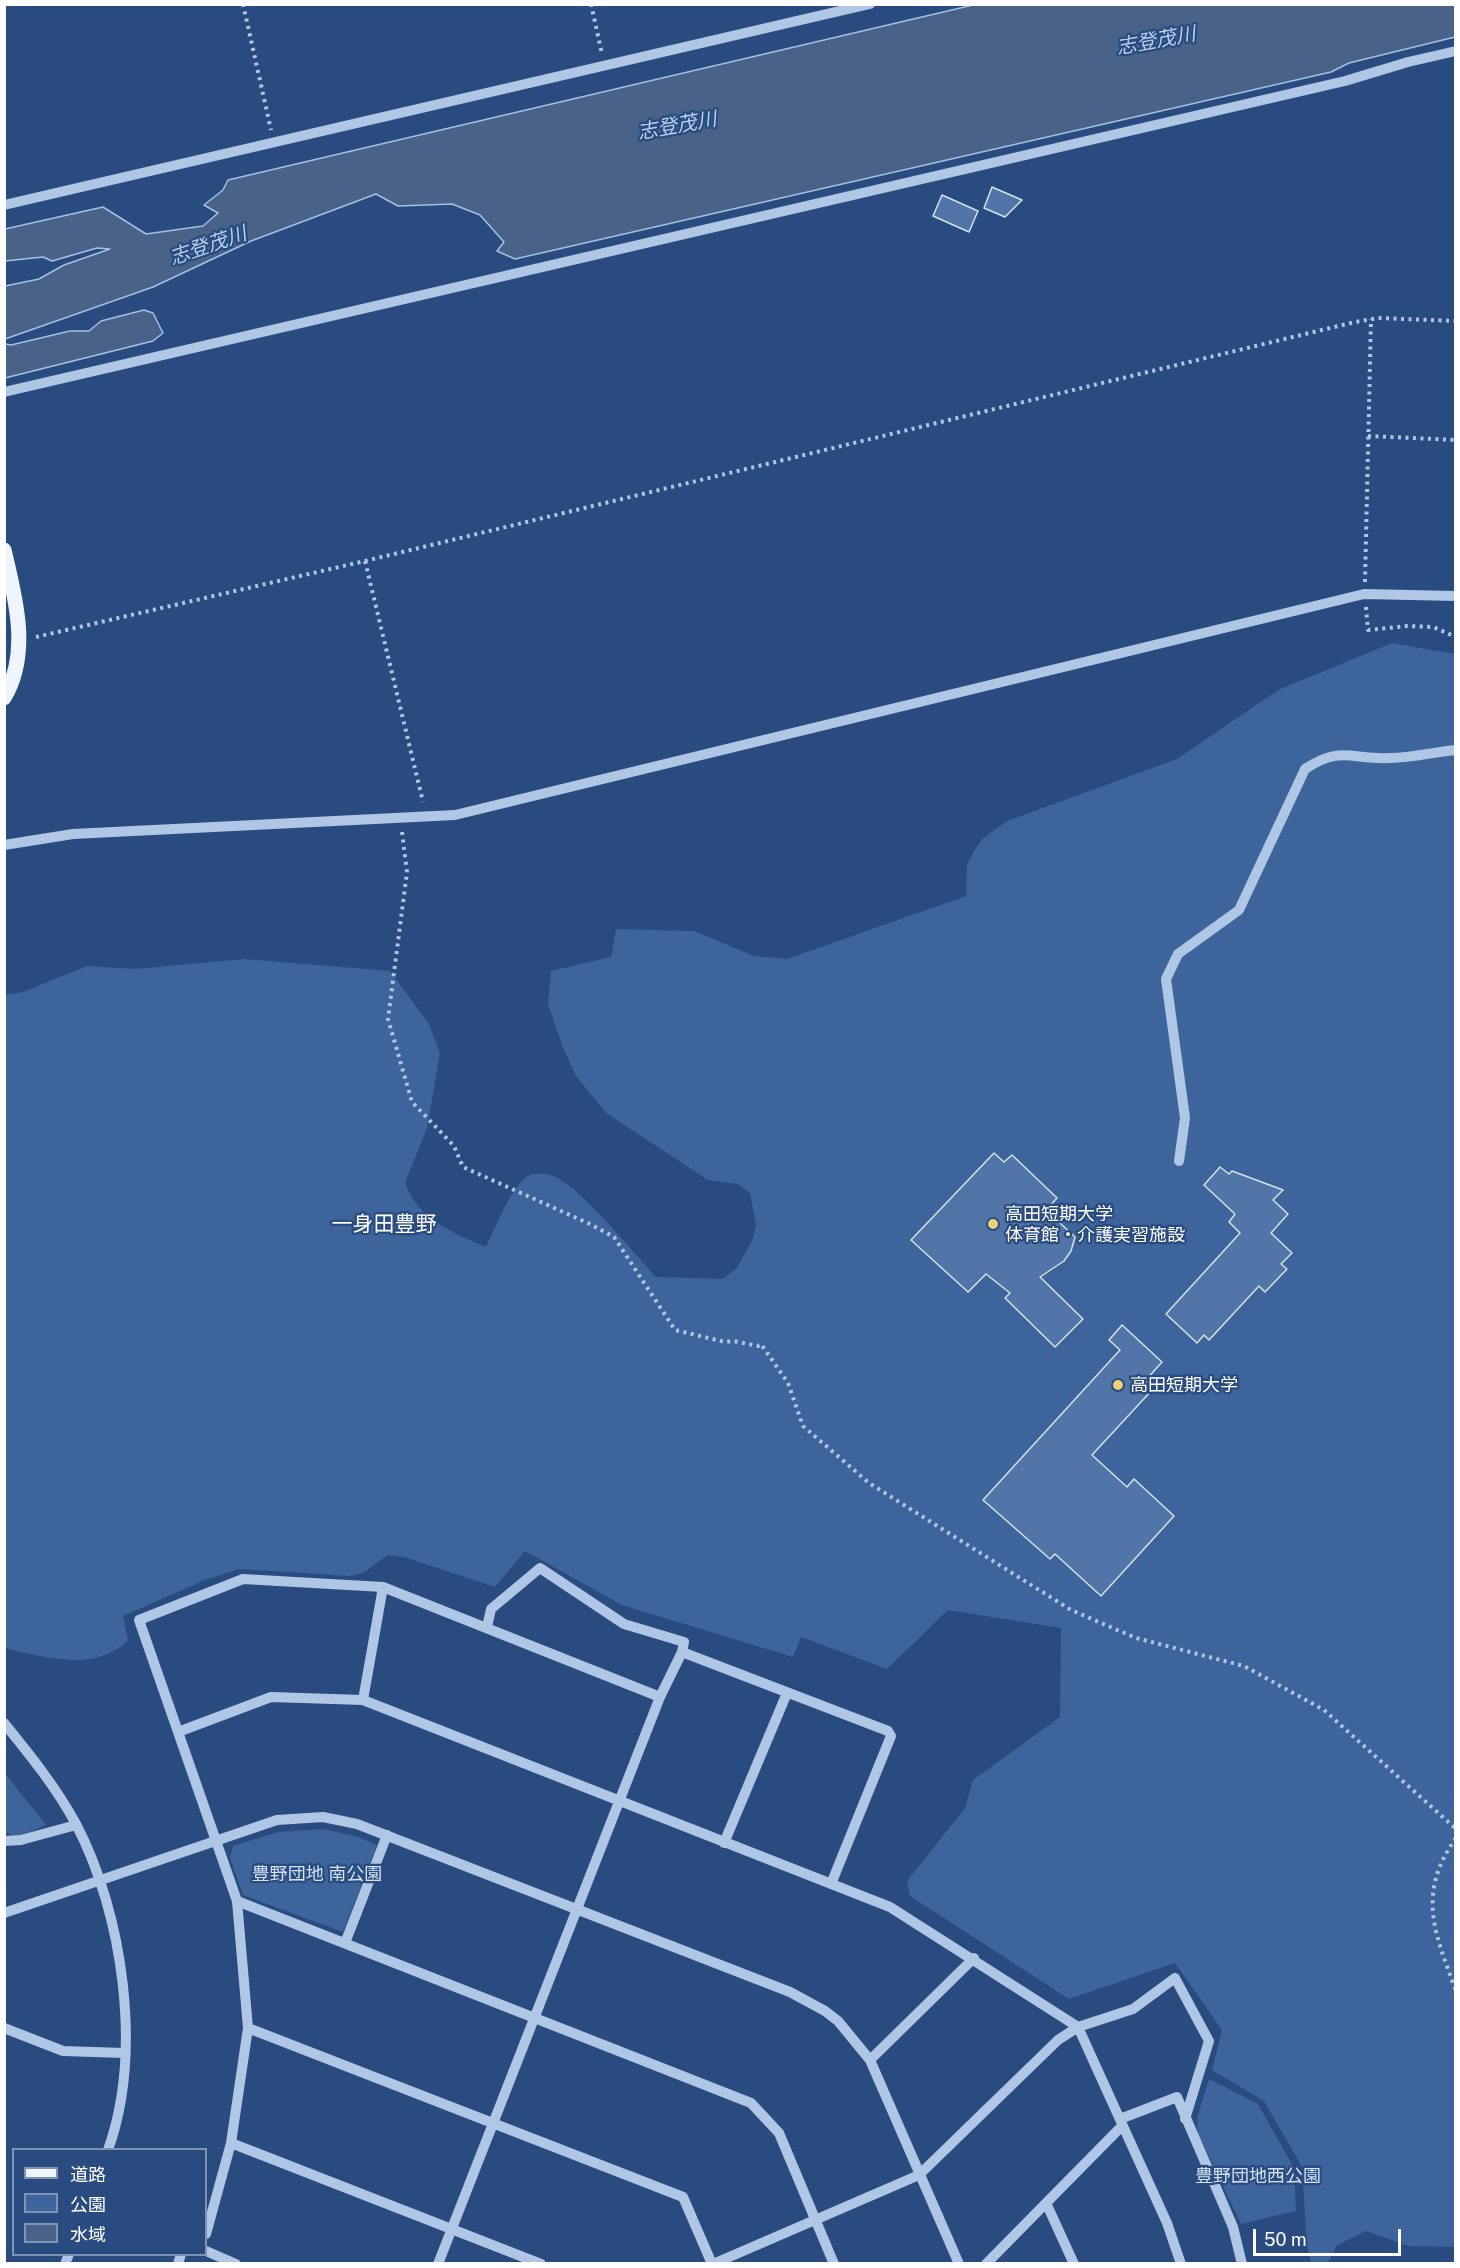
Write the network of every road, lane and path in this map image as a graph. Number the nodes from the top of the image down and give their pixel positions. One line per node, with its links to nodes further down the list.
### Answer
1 (243, 4): 6 (path)
2 (591, 4): 5 (path)
3 (870, 4): 5 (street)
4 (1455, 51): 10 (street)
5 (604, 66): 6 (street)
6 (274, 142): 7 (street)
7 (4, 205)
8 (1371, 319): 9 (path); 11 (path); 14 (path)
9 (1455, 321)
10 (4, 392)
11 (1368, 436): 12 (path); 15 (path)
12 (1455, 440)
13 (4, 550): 18 (main road)
14 (365, 561): 18 (path); 21 (path)
15 (1364, 594): 16 (street); 17 (path); 21 (street)
16 (1455, 596)
17 (1455, 637)
18 (19, 641): 19 (main road)
19 (4, 698)
20 (1455, 750): 24 (street)
21 (426, 817): 22 (street)
22 (400, 818): 23 (street); 35 (path)
23 (4, 844)
24 (1179, 1161)
25 (383, 1587): 26 (street); 30 (street); 32 (street)
26 (487, 1627): 27 (street); 29 (street)
27 (682, 1652): 28 (street); 29 (street)
28 (787, 1693): 40 (street); 42 (street)
29 (660, 1697): 33 (street)
30 (363, 1700): 32 (street); 33 (street)
31 (4, 1723): 34 (street)
32 (177, 1732): 39 (street)
33 (620, 1802): 40 (street); 44 (street)
34 (76, 1825): 38 (street); 41 (street)
35 (1455, 1829)
36 (387, 1835): 39 (street); 44 (street); 46 (street)
37 (1455, 1838): 48 (path)
38 (4, 1841)
39 (214, 1841): 41 (street); 43 (street)
40 (724, 1843): 42 (street)
41 (99, 1882): 45 (street); 53 (street)
42 (831, 1884): 47 (street)
43 (237, 1901): 46 (street); 52 (street)
44 (578, 1912): 49 (street); 54 (street)
45 (4, 1913)
46 (345, 1943): 49 (street)
47 (974, 1958): 50 (street); 54 (street)
48 (1455, 1991)
49 (534, 2017): 56 (street); 62 (street)
50 (1078, 2027): 55 (street); 57 (street); 60 (street)
51 (4, 2028): 53 (street)
52 (248, 2028): 56 (street); 58 (street)
53 (124, 2053): 59 (street)
54 (870, 2060): 60 (street)
55 (1185, 2119): 57 (street); 75 (street)
56 (493, 2122): 63 (street); 69 (street)
57 (1121, 2123): 61 (street); 74 (street)
58 (231, 2143): 63 (street); 64 (street)
59 (108, 2148)
60 (919, 2175): 62 (street); 71 (street)
61 (1047, 2205): 72 (street); 73 (street)
62 (815, 2220): 69 (street); 70 (street)
63 (451, 2229): 67 (street); 68 (street)
64 (207, 2230)
65 (207, 2251): 66 (street)
66 (236, 2264)
67 (438, 2264)
68 (541, 2264)
69 (713, 2264)
70 (834, 2264)
71 (959, 2264)
72 (986, 2264)
73 (1074, 2264)
74 (1181, 2264)
75 (1242, 2264)

